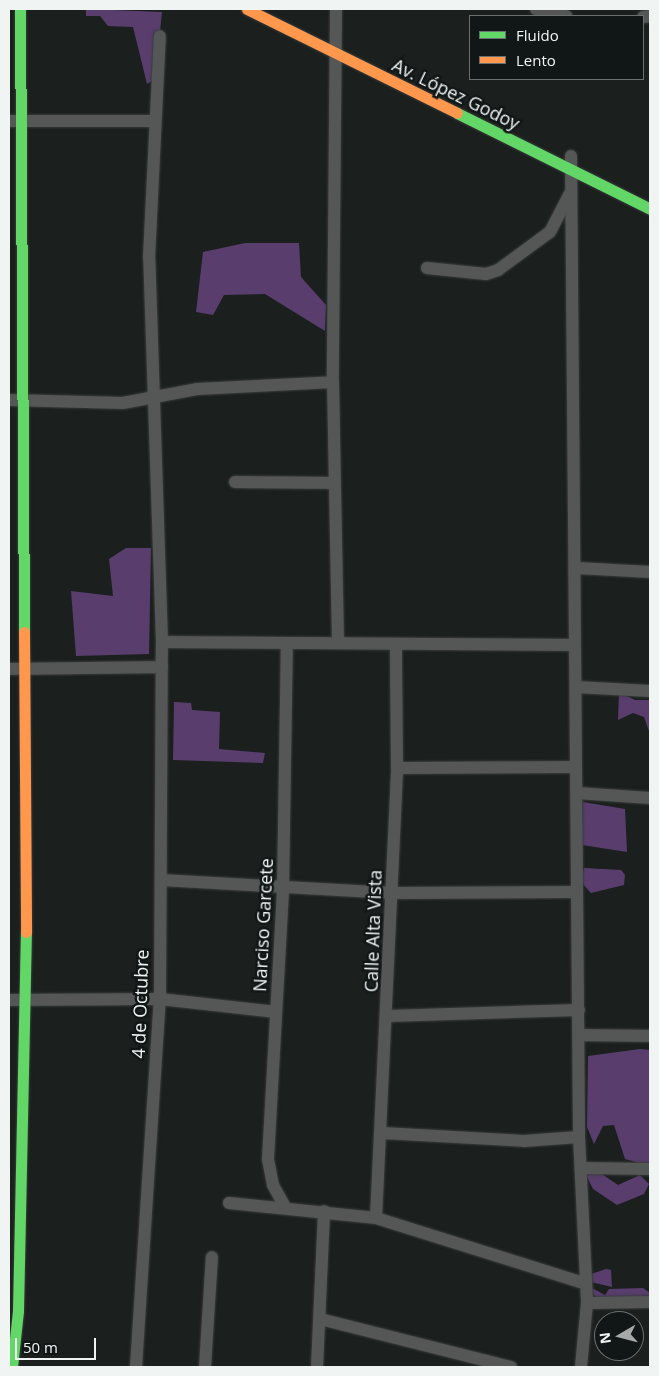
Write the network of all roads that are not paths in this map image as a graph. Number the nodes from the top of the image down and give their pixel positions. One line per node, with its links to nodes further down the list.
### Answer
1 (20, 9): 11 (street)
2 (247, 9): 9 (street, Av. López Godoy)
3 (272, 9): 8 (street)
4 (336, 9): 8 (street)
5 (536, 9): 6 (street)
6 (562, 15)
7 (160, 36): 10 (street, 4 de Octubre)
8 (336, 41): 9 (street); 12 (street)
9 (336, 55): 13 (street, Av. López Godoy); 18 (street)
10 (155, 121): 11 (street); 19 (street, 4 de Octubre)
11 (15, 122): 20 (street)
12 (571, 156): 13 (street); 15 (street)
13 (570, 170): 14 (street); 16 (street, Av. López Godoy)
14 (570, 192): 17 (street); 23 (street)
15 (650, 199)
16 (650, 209)
17 (427, 268)
18 (333, 382): 19 (street); 22 (street)
19 (152, 397): 20 (street); 25 (street, 4 de Octubre)
20 (15, 400): 31 (street)
21 (235, 482): 22 (street)
22 (335, 483): 26 (street)
23 (577, 568): 24 (street); 29 (street)
24 (650, 572)
25 (162, 642): 27 (street); 30 (street, 4 de Octubre)
26 (338, 642): 27 (street); 28 (street)
27 (287, 643): 40 (street, Narciso Garcete)
28 (396, 645): 29 (street); 36 (street, Calle Alta Vista)
29 (575, 645): 33 (street)
30 (162, 667): 31 (street); 39 (street, 4 de Octubre)
31 (24, 668): 32 (street); 45 (street)
32 (9, 669)
33 (576, 687): 34 (street); 35 (street)
34 (650, 691)
35 (575, 767): 36 (street); 37 (street)
36 (397, 768): 42 (street, Calle Alta Vista)
37 (576, 793): 38 (street); 41 (street)
38 (650, 798)
39 (161, 880): 40 (street); 43 (street, 4 de Octubre)
40 (283, 890): 42 (street); 47 (street, Narciso Garcete)
41 (576, 892): 42 (street); 46 (street)
42 (392, 894): 48 (street, Calle Alta Vista)
43 (160, 999): 45 (street); 47 (street); 65 (street, 4 de Octubre)
44 (9, 1000): 45 (street)
45 (26, 1000): 64 (street)
46 (579, 1010): 48 (street); 49 (street)
47 (276, 1012): 56 (street, Narciso Garcete)
48 (388, 1016): 51 (street, Calle Alta Vista)
49 (579, 1035): 50 (street); 52 (street)
50 (650, 1036)
51 (383, 1133): 52 (street); 58 (street, Calle Alta Vista)
52 (578, 1137): 53 (street)
53 (582, 1168): 54 (street); 60 (street)
54 (650, 1169)
55 (229, 1203): 56 (street)
56 (284, 1205): 57 (street)
57 (324, 1211): 58 (street); 63 (street)
58 (376, 1218): 60 (street)
59 (212, 1257): 66 (street)
60 (586, 1284): 62 (street)
61 (650, 1302): 62 (street)
62 (586, 1303): 69 (street)
63 (320, 1319): 67 (street); 68 (street)
64 (12, 1367)
65 (136, 1367)
66 (205, 1367)
67 (317, 1367)
68 (512, 1367)
69 (582, 1367)

